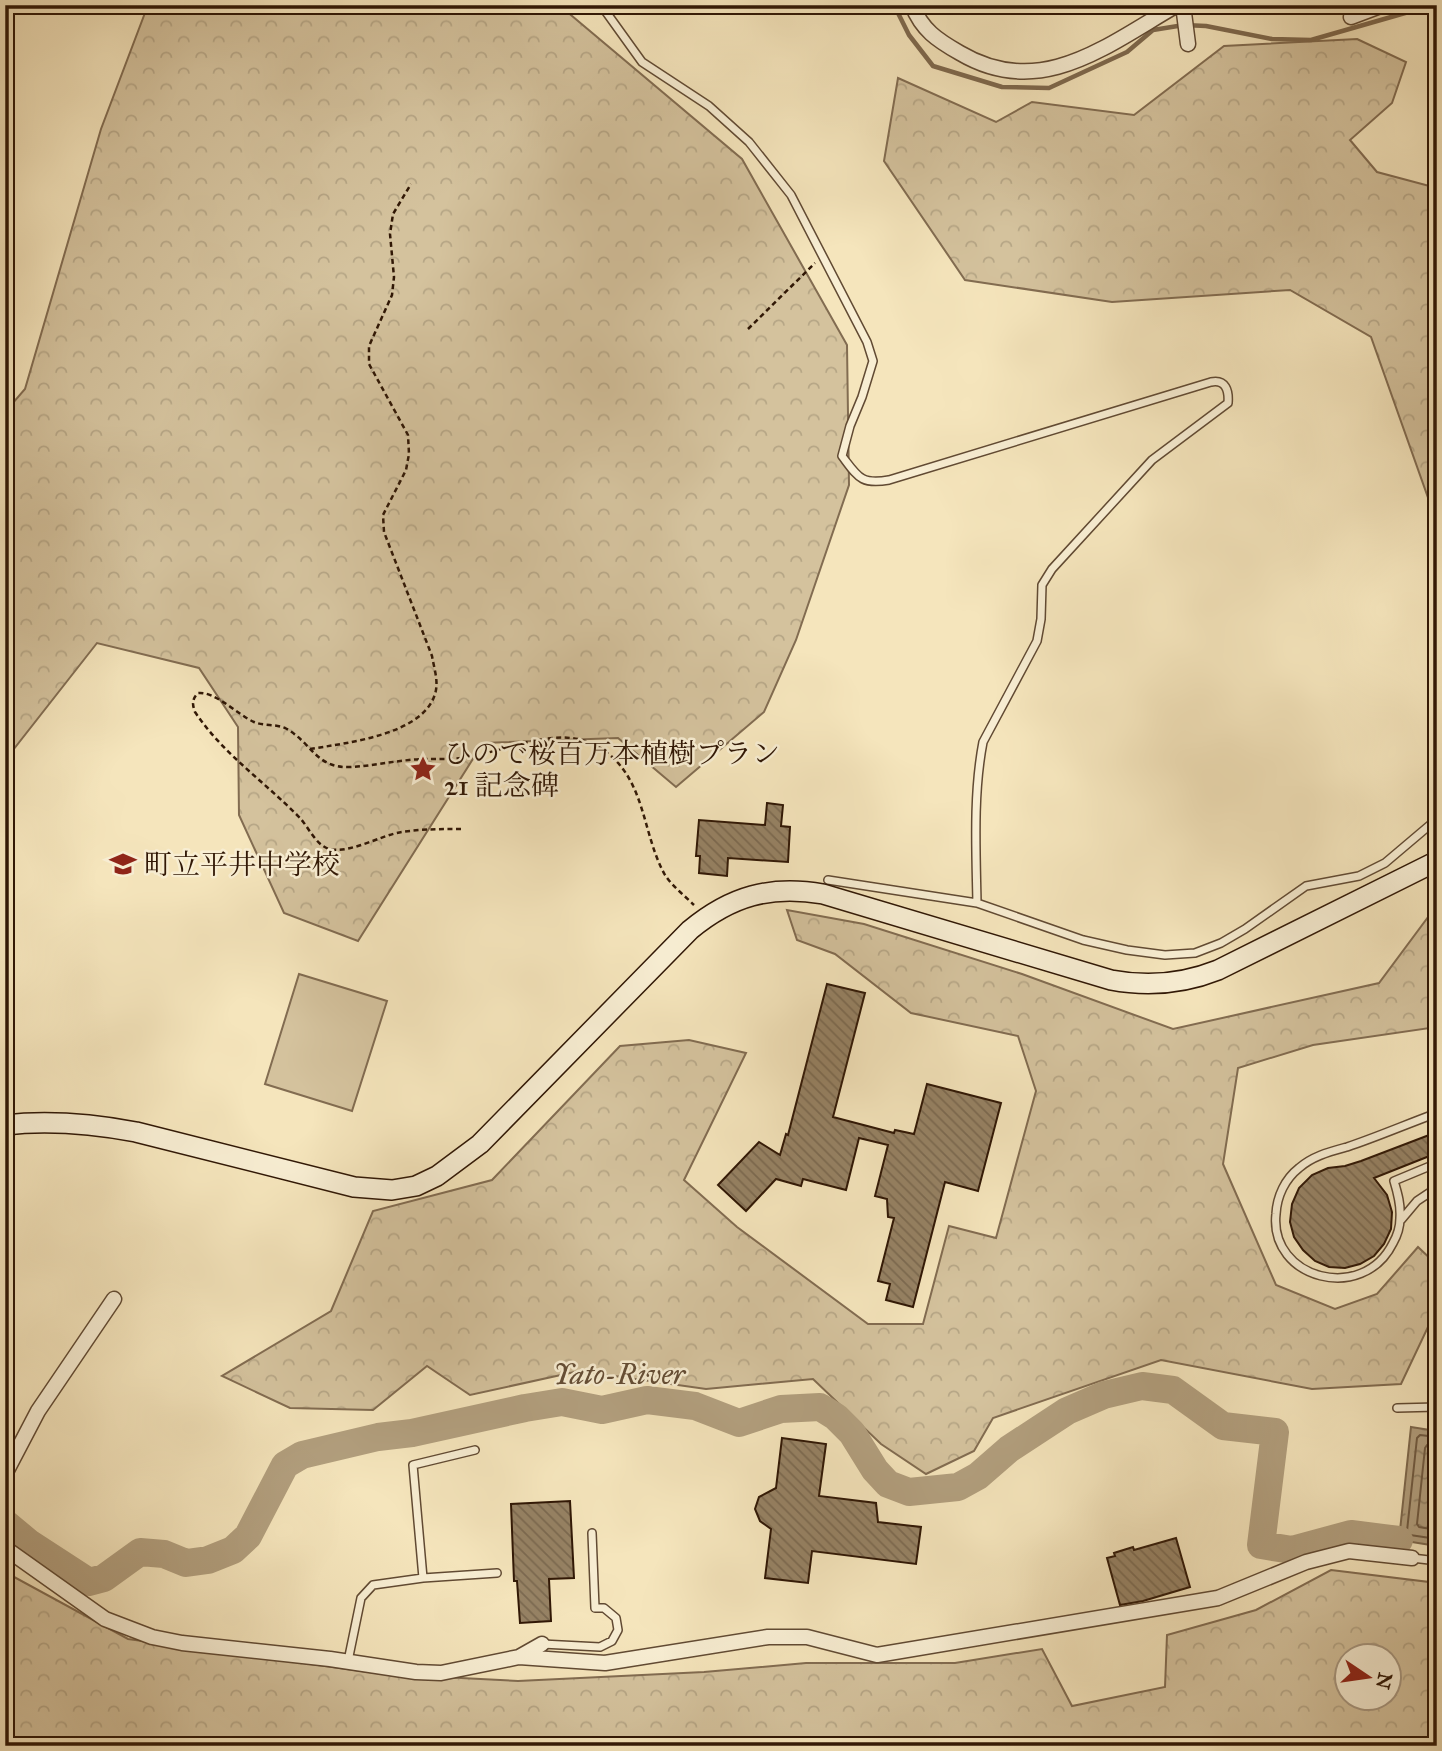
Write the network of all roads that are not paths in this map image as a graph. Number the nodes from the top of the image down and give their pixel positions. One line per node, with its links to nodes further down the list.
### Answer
1 (601, 5): 10 (lane)
2 (912, 5): 4 (street)
3 (1383, 5): 5 (street)
4 (1180, 7): 6 (street)
5 (1351, 17)
6 (1187, 39)
7 (1437, 819): 10 (lane)
8 (1437, 861): 12 (street)
9 (828, 880): 10 (lane)
10 (977, 903)
11 (1437, 1113): 15 (lane)
12 (5, 1125)
13 (1437, 1167): 15 (lane)
14 (1437, 1181): 15 (lane)
15 (1401, 1220)
16 (114, 1299): 20 (street)
17 (1437, 1407): 18 (lane)
18 (1397, 1408)
19 (475, 1450): 26 (lane)
20 (5, 1474)
21 (592, 1533): 27 (lane)
22 (5, 1548): 29 (street)
23 (1412, 1558): 24 (lane); 28 (street)
24 (1437, 1565)
25 (497, 1573): 26 (lane)
26 (422, 1578): 29 (lane)
27 (542, 1644): 28 (street)
28 (519, 1657): 29 (street)
29 (348, 1661)

